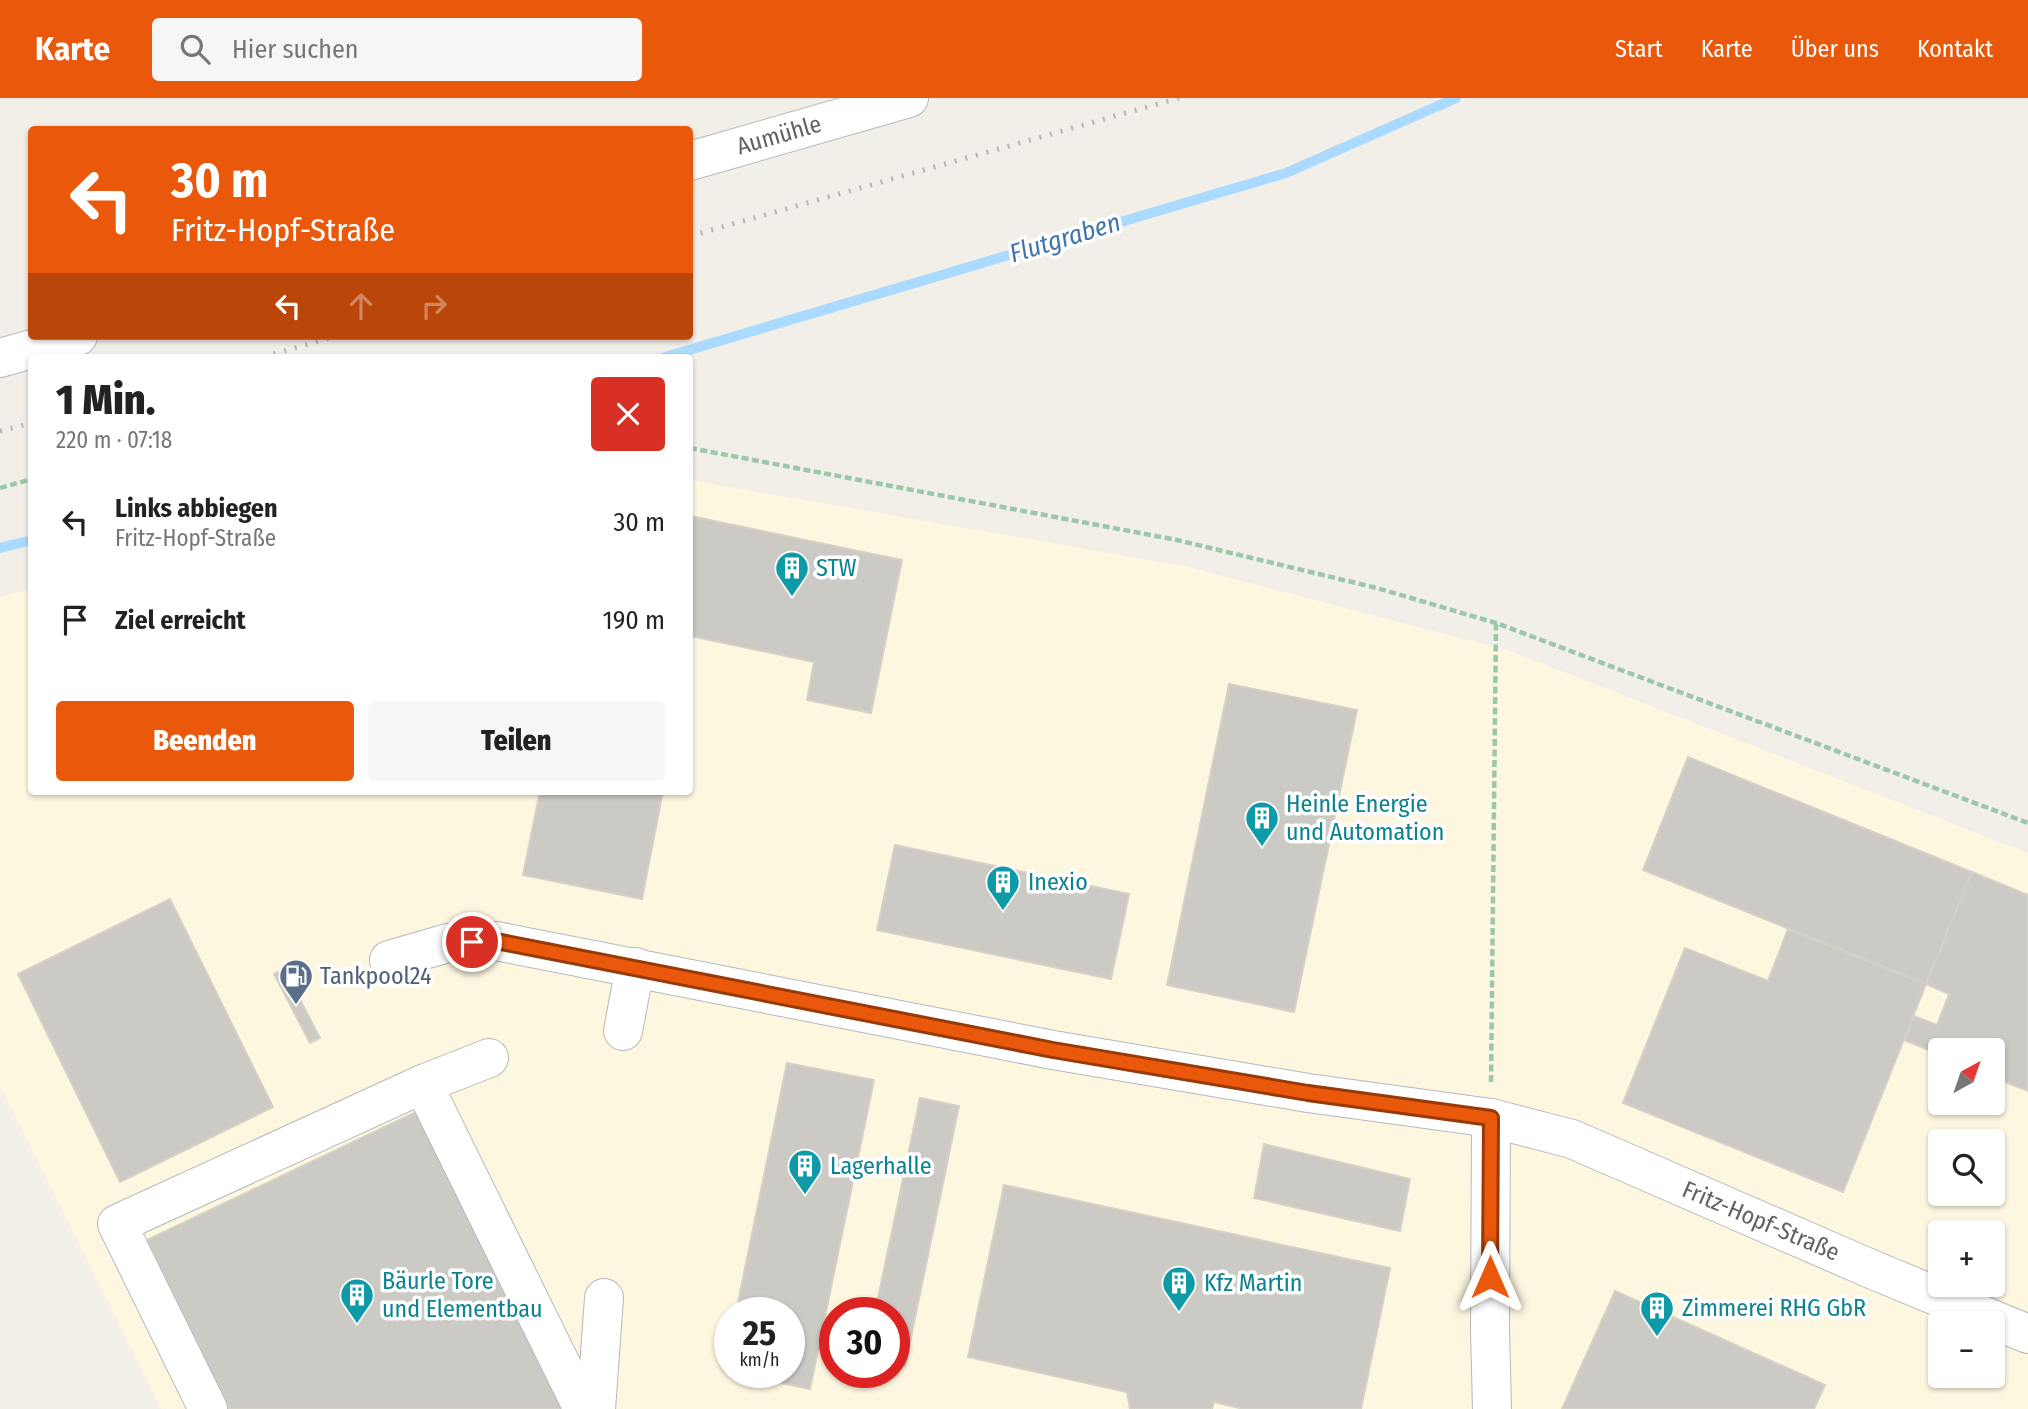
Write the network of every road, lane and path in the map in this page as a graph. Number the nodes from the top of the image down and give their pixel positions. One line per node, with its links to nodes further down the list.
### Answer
1 (909, 98): 2 (street, Aumühle)
2 (693, 160)
3 (64, 340): 4 (street)
4 (0, 358)
5 (693, 449): 8 (path)
6 (28, 480): 7 (path)
7 (0, 488)
8 (1496, 623): 9 (path); 15 (path)
9 (2028, 823)
10 (389, 960): 11 (street, Fritz-Hopf-Straße)
11 (635, 967): 12 (street); 15 (street, Fritz-Hopf-Straße)
12 (623, 1031)
13 (489, 1058): 14 (street)
14 (423, 1084): 18 (street); 19 (street)
15 (1491, 1118): 17 (street, Fritz-Hopf-Straße); 21 (street)
16 (604, 1298): 20 (street)
17 (2028, 1334)
18 (208, 1409)
19 (583, 1409)
20 (596, 1409)
21 (1492, 1409)

